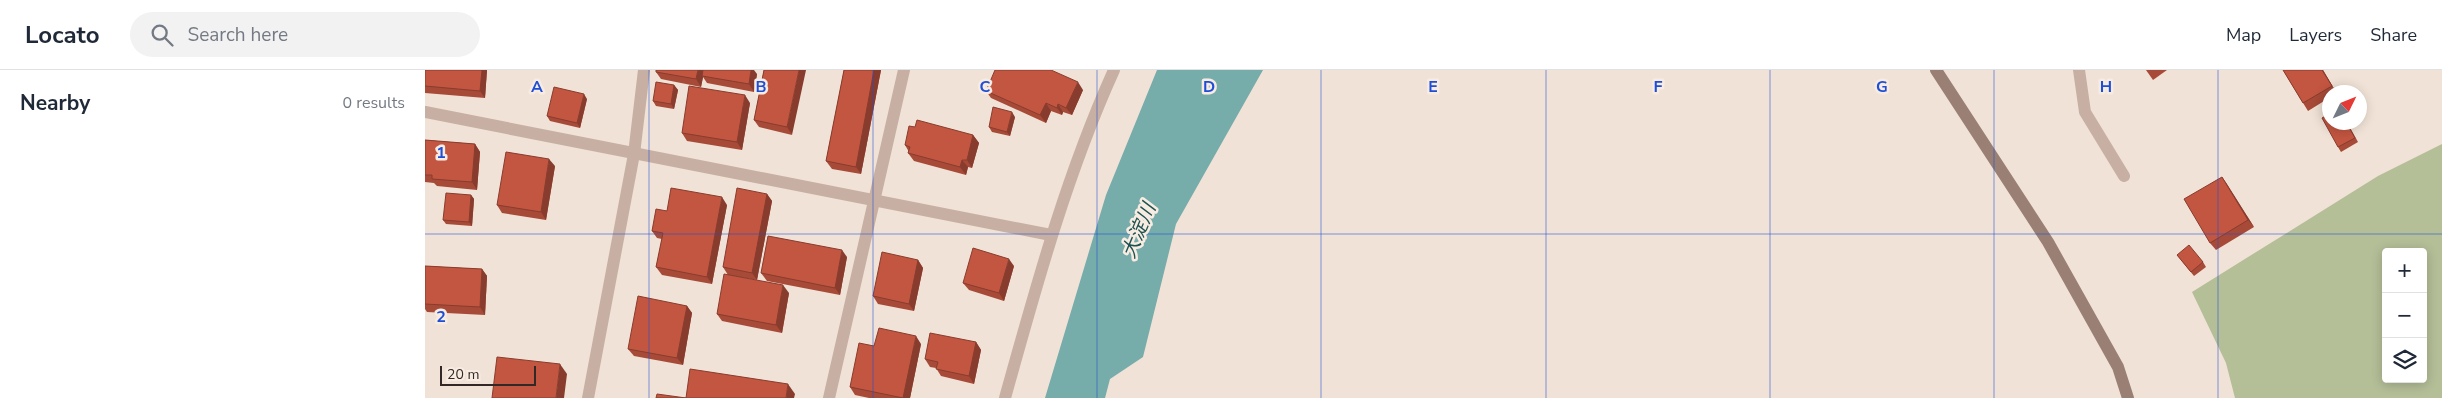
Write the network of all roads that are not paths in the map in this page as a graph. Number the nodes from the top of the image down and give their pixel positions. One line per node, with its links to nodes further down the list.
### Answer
1 (644, 70): 7 (street)
2 (904, 70): 9 (street)
3 (1114, 70): 10 (street)
4 (1936, 70): 14 (street)
5 (2079, 70): 8 (street)
6 (425, 112): 7 (street)
7 (633, 154): 9 (street); 11 (street)
8 (2124, 176)
9 (873, 200): 10 (street); 12 (street)
10 (1051, 236): 13 (street)
11 (588, 398)
12 (829, 398)
13 (1005, 398)
14 (2128, 398)

